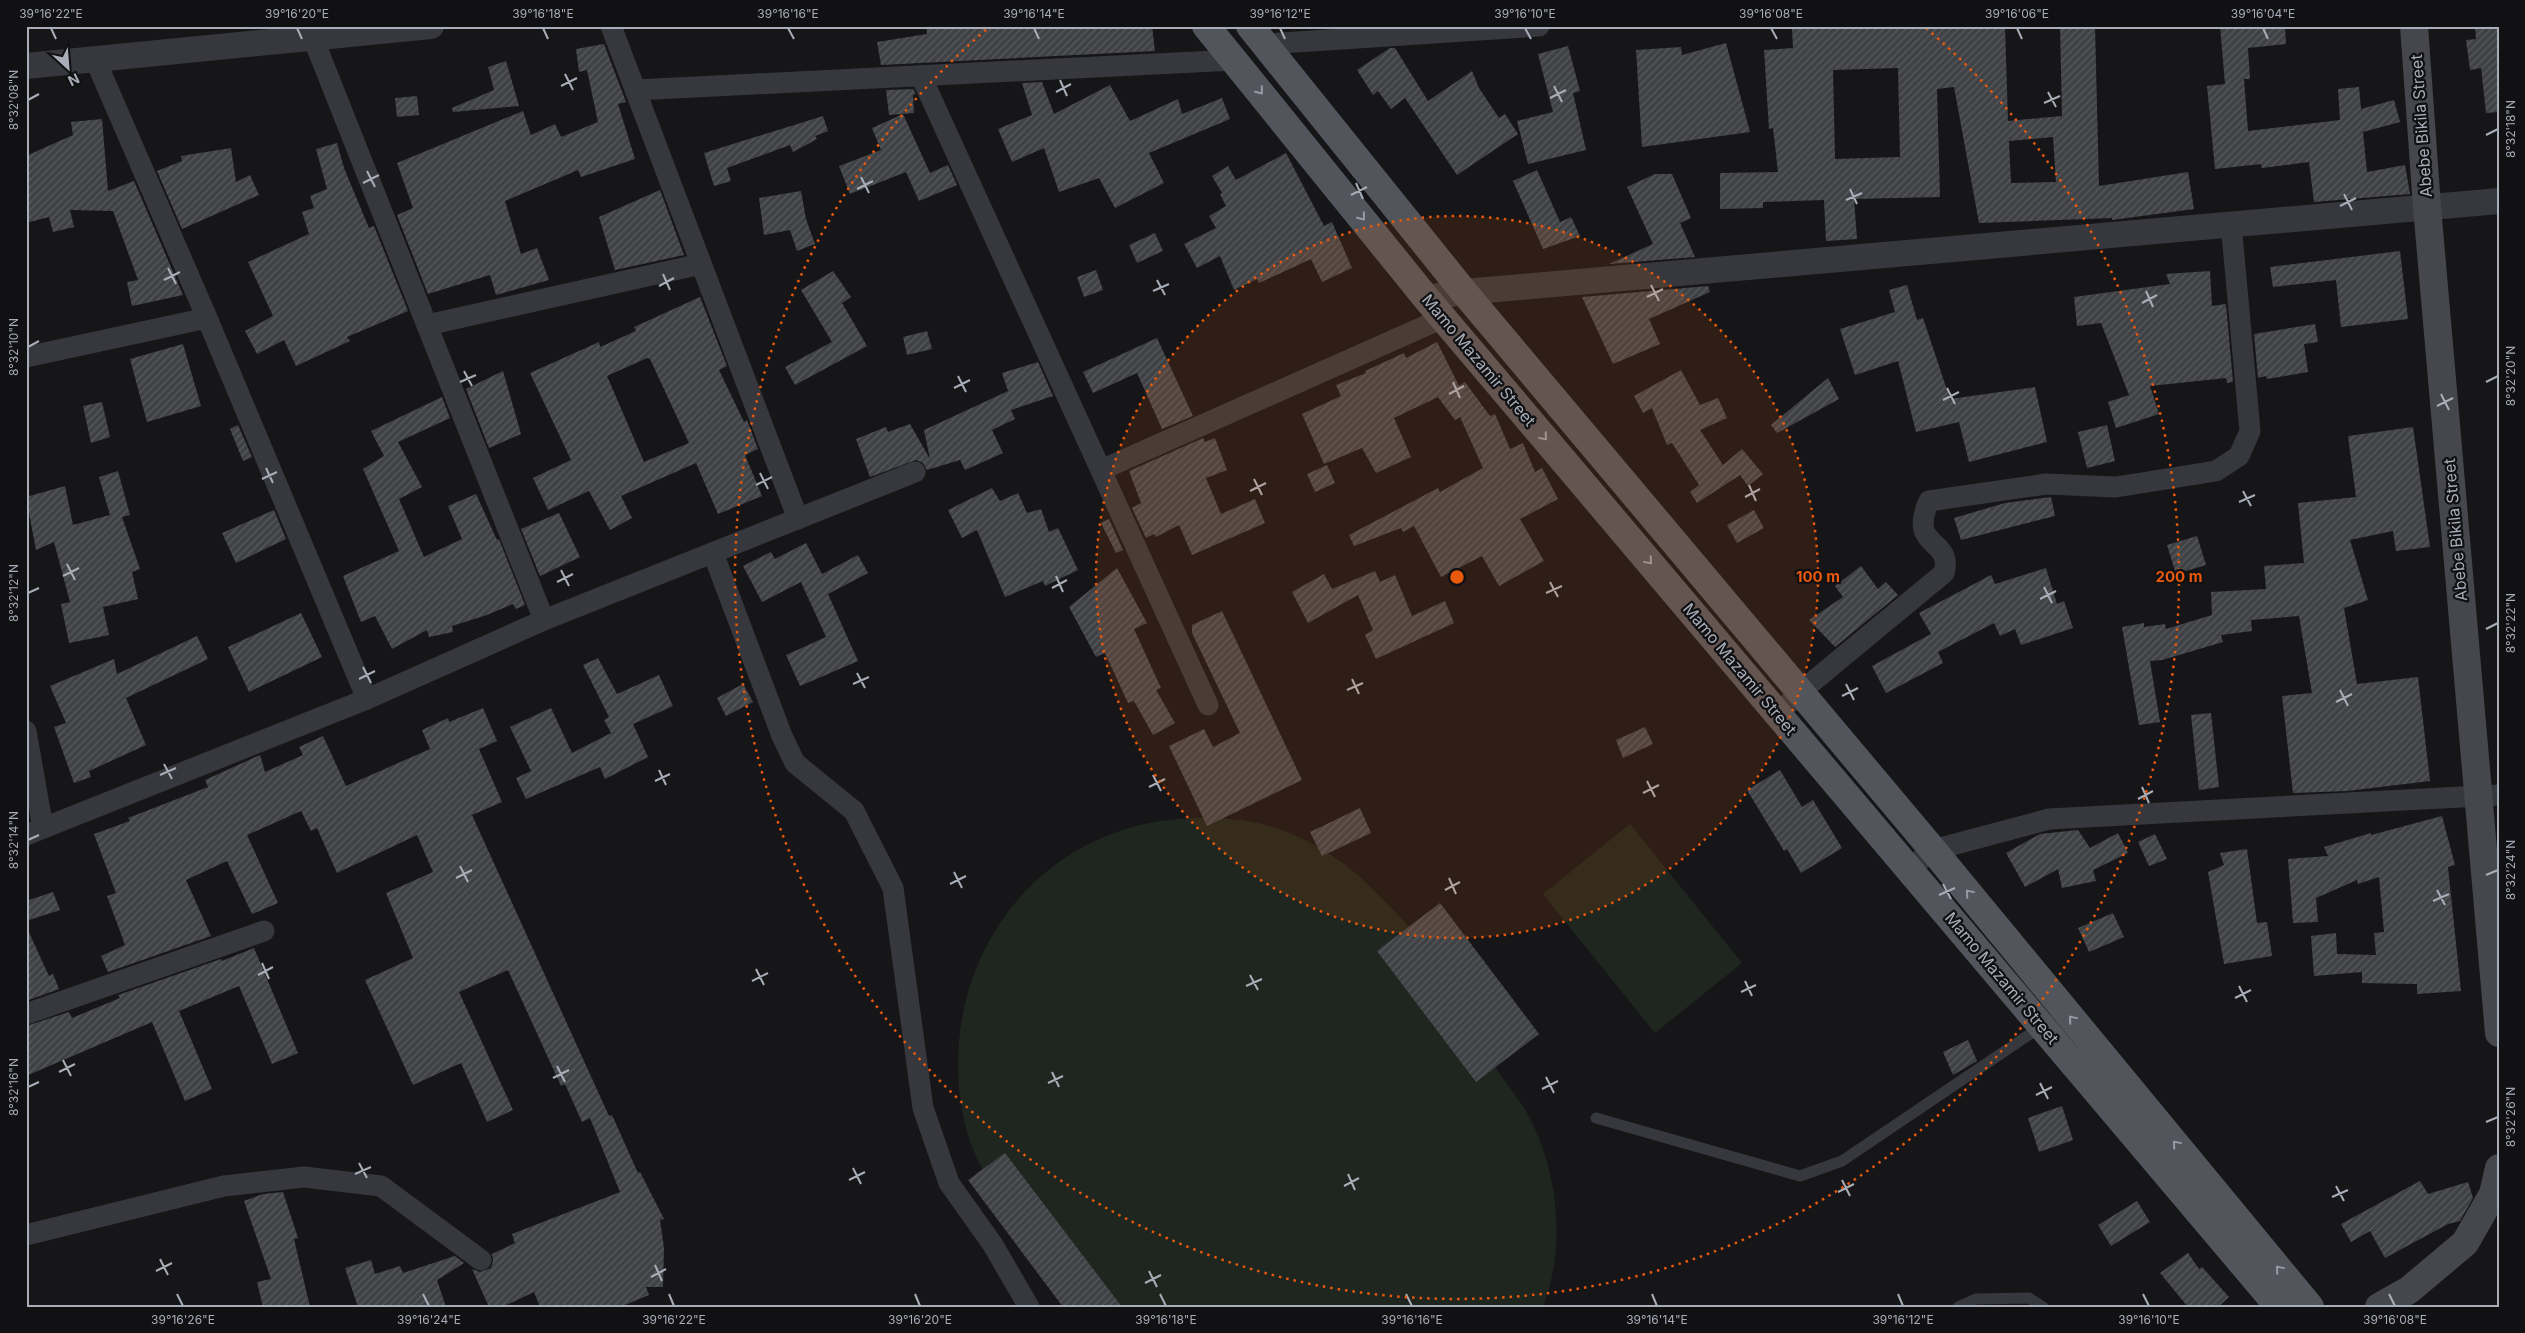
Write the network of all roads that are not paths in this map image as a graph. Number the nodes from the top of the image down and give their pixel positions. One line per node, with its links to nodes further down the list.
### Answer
1 (431, 26): 7 (street)
2 (611, 26): 12 (street)
3 (1206, 26): 9 (main road, Mamo Mazamir Street)
4 (1540, 26): 6 (street)
5 (2414, 26): 14 (main road, Abebe Bikila Street)
6 (1257, 35): 17 (main road, Mamo Mazamir Street)
7 (313, 38): 8 (street); 20 (street)
8 (95, 59): 10 (street); 19 (street)
9 (1235, 60): 11 (street); 18 (main road, Mamo Mazamir Street, one-way to 18)
10 (26, 66)
11 (921, 76): 12 (street); 22 (street)
12 (635, 90): 16 (street)
13 (2499, 201): 14 (street)
14 (2427, 207): 15 (street); 32 (main road, Abebe Bikila Street)
15 (2231, 223): 17 (street); 27 (street)
16 (702, 264): 20 (street); 24 (street)
17 (1464, 292): 18 (street); 27 (main road, Mamo Mazamir Street)
18 (1435, 308): 22 (street); 30 (main road, Mamo Mazamir Street, one-way to 30)
19 (207, 318): 21 (street); 28 (street)
20 (427, 325): 26 (street)
21 (26, 357)
22 (1101, 470): 29 (street)
23 (916, 472): 24 (street)
24 (798, 519): 25 (street)
25 (713, 553): 26 (street); 46 (street)
26 (544, 620): 28 (street)
27 (1800, 693): 30 (street); 34 (main road, Mamo Mazamir Street)
28 (367, 699): 33 (street)
29 (1208, 705)
30 (1778, 714): 35 (main road, Mamo Mazamir Street)
31 (26, 731): 33 (street)
32 (2488, 796): 34 (street); 39 (main road, Abebe Bikila Street)
33 (34, 832)
34 (1933, 850): 35 (street); 45 (main road, Mamo Mazamir Street, one-way to 34)
35 (1909, 869): 38 (main road, Mamo Mazamir Street)
36 (264, 932): 37 (street)
37 (26, 1014)
38 (2042, 1026): 40 (lane); 45 (main road, Mamo Mazamir Street)
39 (2499, 1033)
40 (1596, 1118)
41 (2499, 1168): 42 (main road)
42 (2491, 1214): 49 (main road)
43 (26, 1235): 44 (street)
44 (481, 1260)
45 (2298, 1305)
46 (1029, 1307)
47 (1958, 1307): 48 (lane)
48 (2043, 1307)
49 (2378, 1307)

